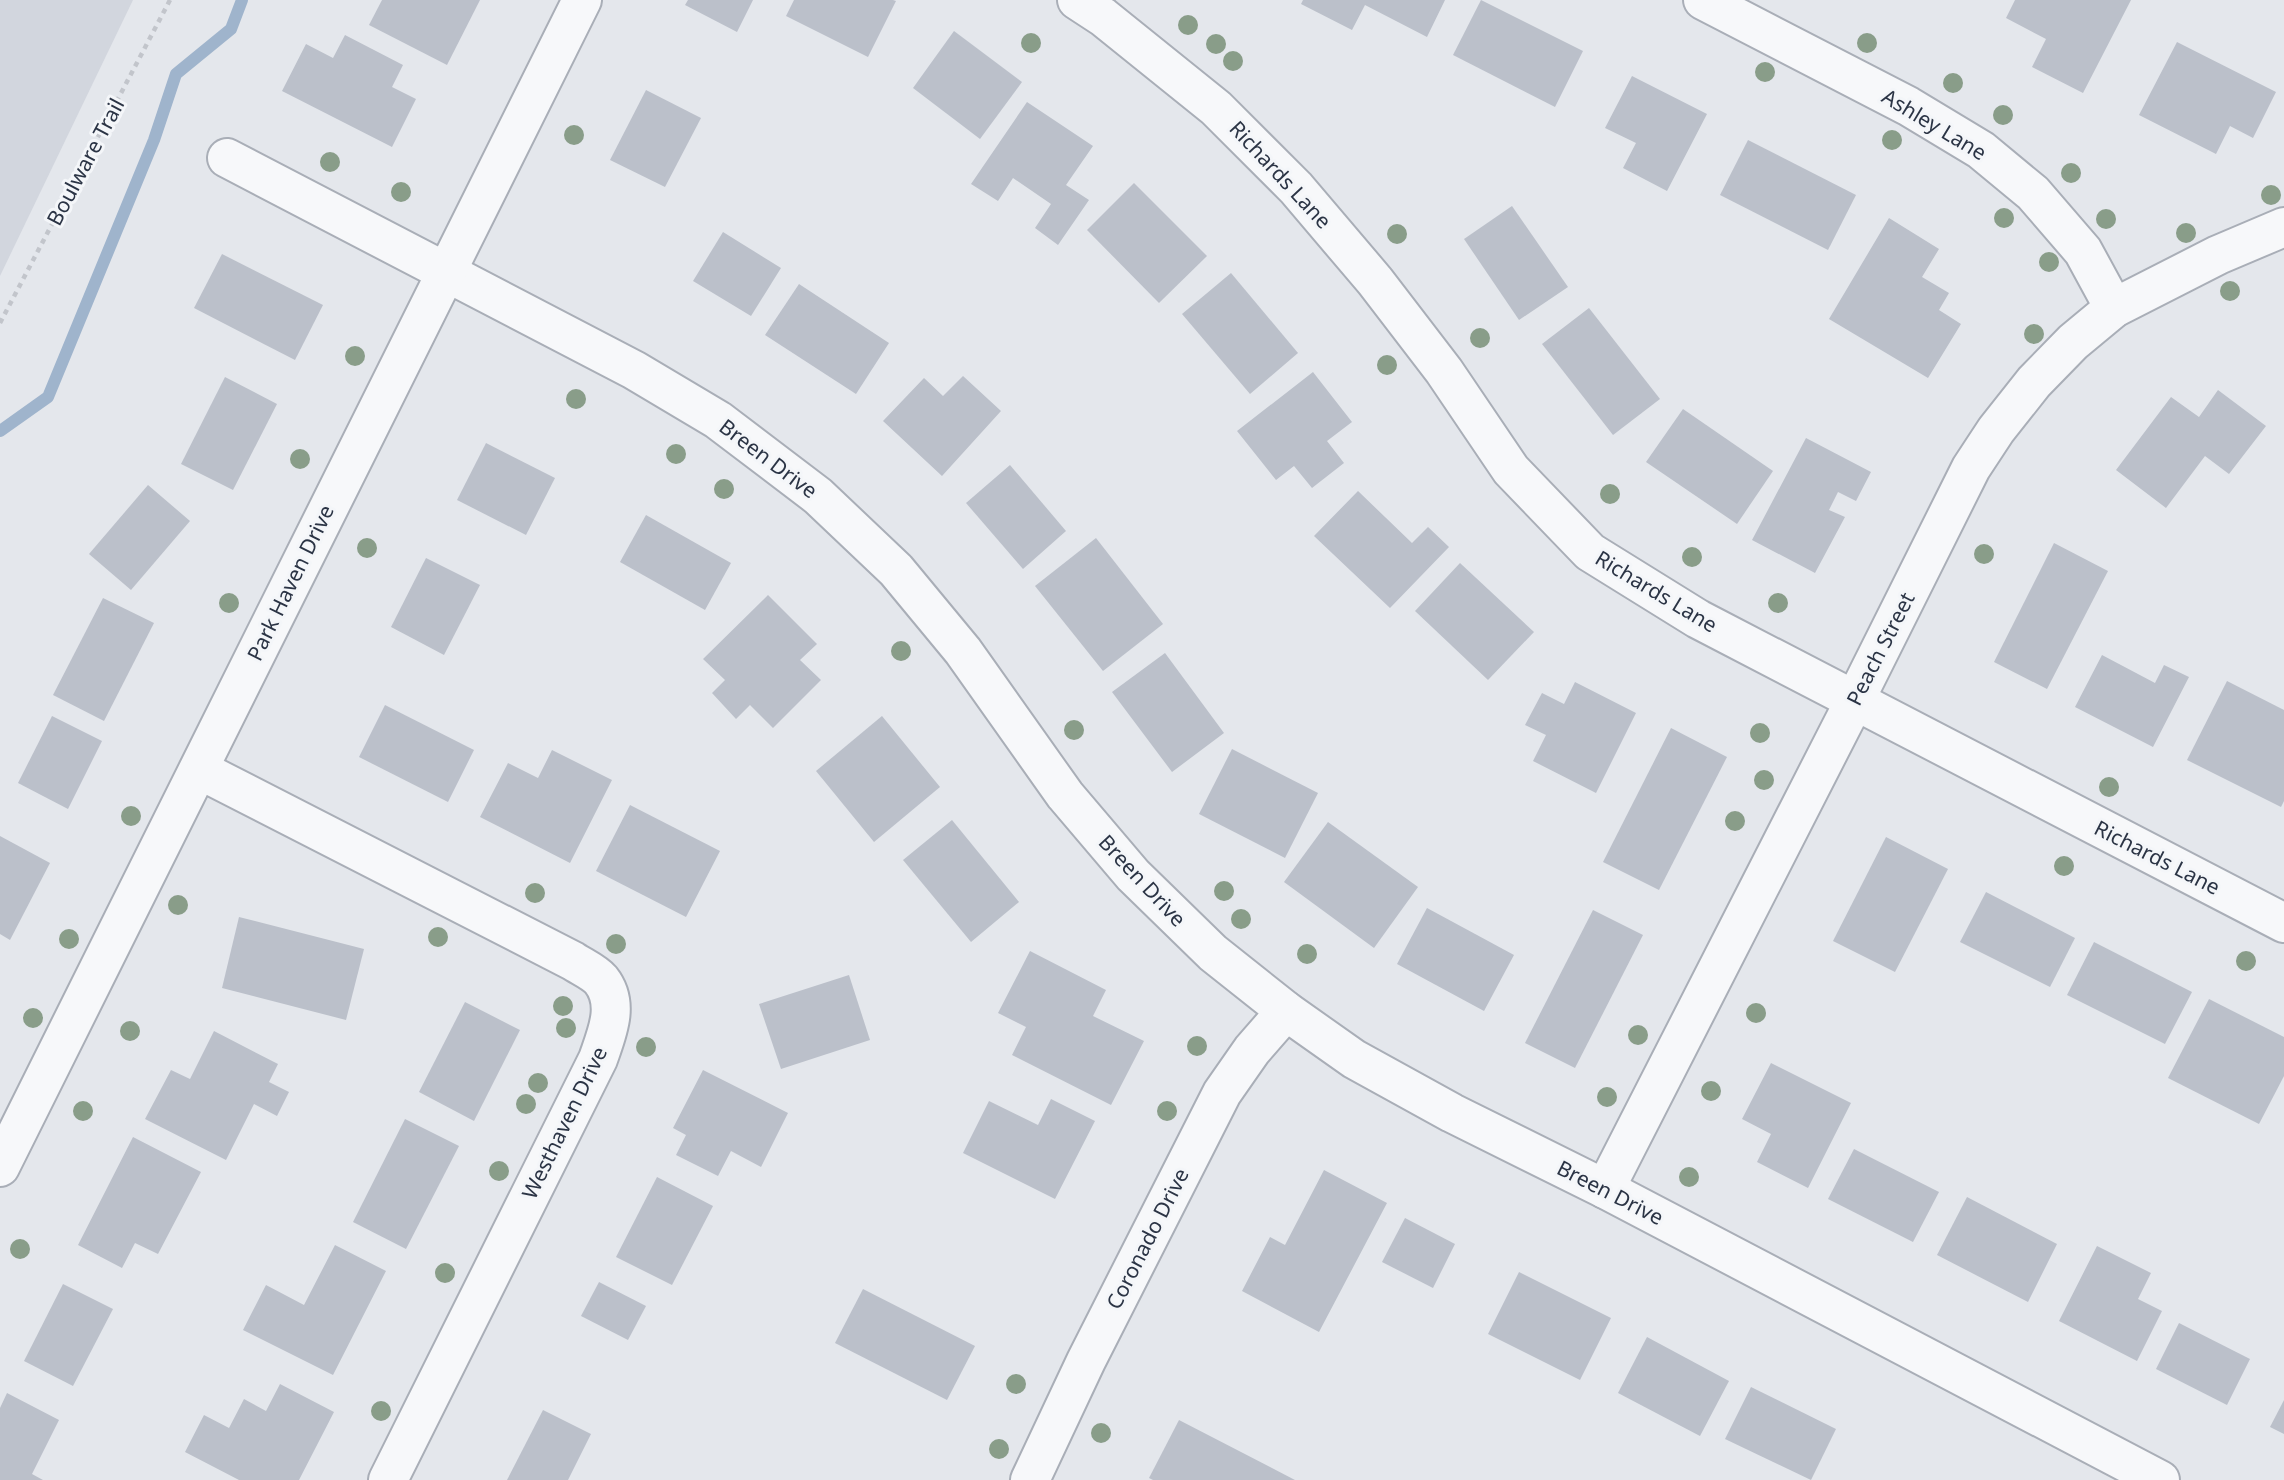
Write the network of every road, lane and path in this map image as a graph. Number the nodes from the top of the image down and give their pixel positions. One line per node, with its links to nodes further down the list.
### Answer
1 (170, 0): 9 (path, Boulware Trail)
2 (582, 0): 7 (street, Park Haven Drive)
3 (1077, 0): 10 (street, Richards Lane)
4 (1703, 0): 8 (street, Ashley Lane)
5 (227, 158): 7 (street, Breen Drive)
6 (2284, 227): 8 (street, Peach Street)
7 (445, 272): 11 (street, Park Haven Drive); 13 (street, Breen Drive)
8 (2114, 308): 10 (street, Peach Street)
9 (0, 323)
10 (1854, 702): 12 (street, Richards Lane); 15 (street, Peach Street)
11 (200, 770): 14 (street, Park Haven Drive); 16 (street, Westhaven Drive)
12 (2284, 923)
13 (1286, 1011): 15 (street, Breen Drive); 17 (street, Coronado Drive)
14 (0, 1167)
15 (1605, 1189): 18 (street, Breen Drive)
16 (388, 1480)
17 (1030, 1480)
18 (2160, 1480)

